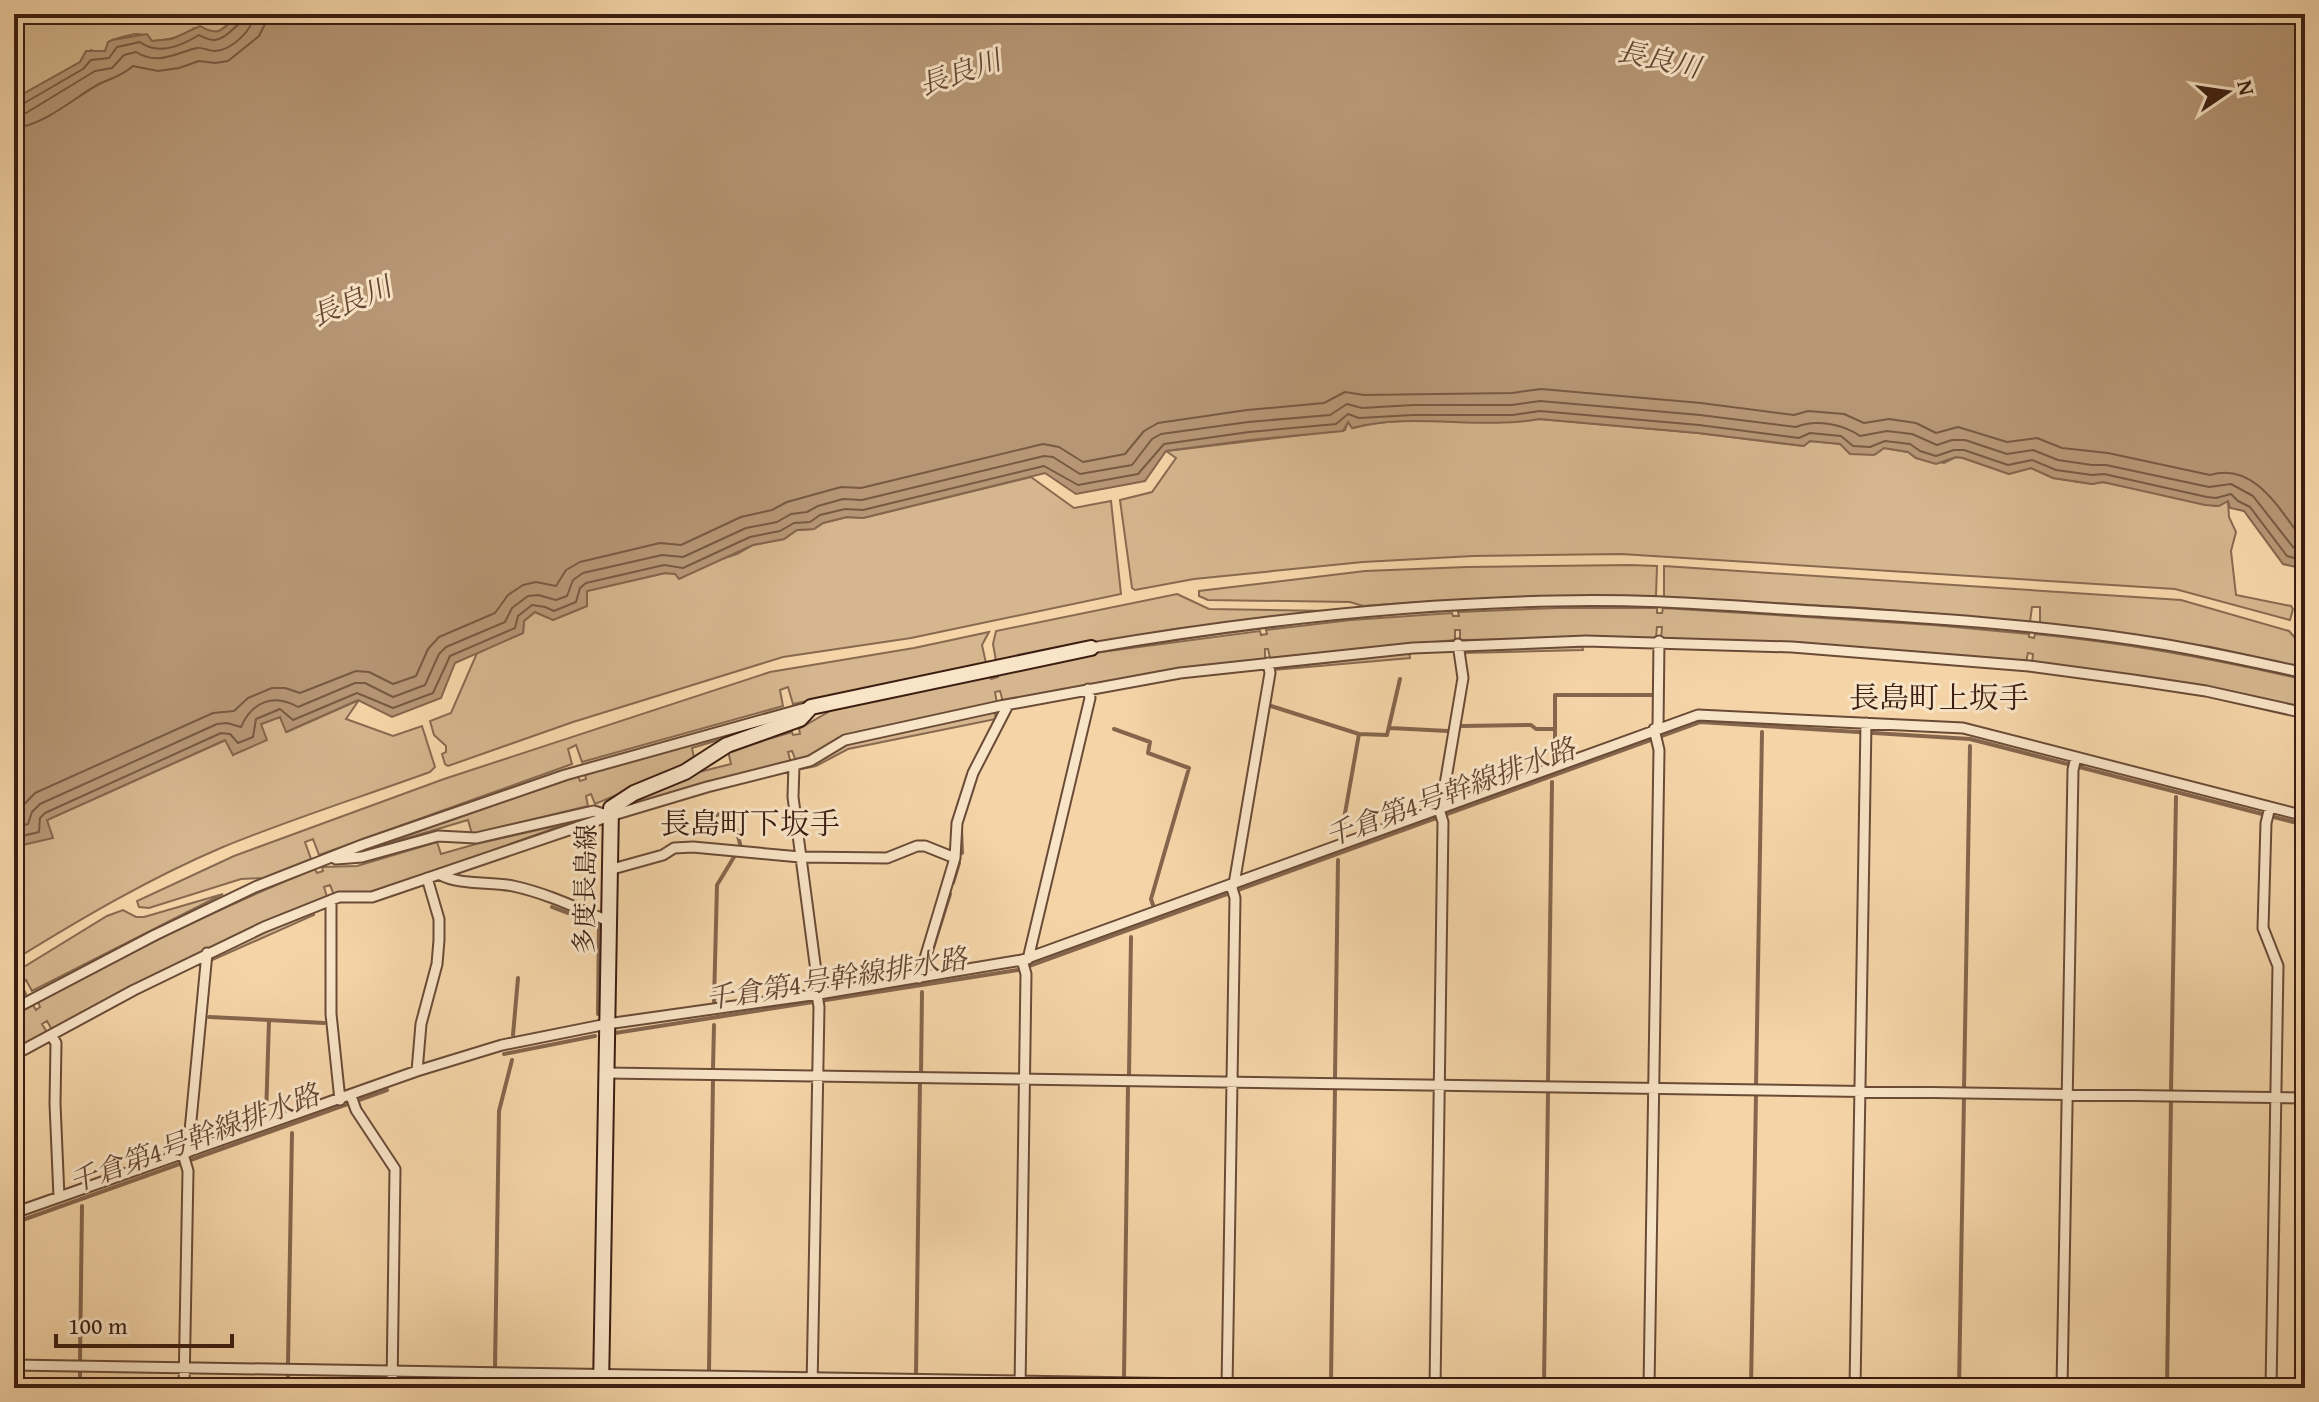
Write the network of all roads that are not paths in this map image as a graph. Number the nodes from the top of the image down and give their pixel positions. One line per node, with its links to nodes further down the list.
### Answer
1 (1659, 641): 2 (street); 9 (street); 11 (street)
2 (1458, 644): 4 (street); 14 (street)
3 (1091, 648): 5 (street); 8 (main road, 多度長島線)
4 (1268, 663): 6 (street); 24 (street)
5 (2305, 673)
6 (1088, 689): 7 (street); 28 (street)
7 (1008, 705): 13 (street); 19 (street)
8 (811, 707): 16 (main road, 多度長島線); 20 (street)
9 (2305, 713)
10 (1866, 725): 11 (street); 12 (street); 42 (street)
11 (1656, 729): 14 (street); 41 (street)
12 (2075, 763): 15 (street); 43 (street)
13 (794, 765): 16 (street); 18 (street)
14 (1440, 809): 24 (street); 40 (street)
15 (2269, 812): 17 (street); 45 (street)
16 (610, 816): 20 (street); 21 (main road, 多度長島線); 22 (street)
17 (2305, 816)
18 (800, 857): 19 (street); 21 (street); 30 (street)
19 (955, 858): 29 (street)
20 (329, 859): 31 (street)
21 (609, 870): 26 (main road, 多度長島線)
22 (439, 874): 23 (street); 26 (street)
23 (427, 878): 25 (street); 35 (street)
24 (1233, 889): 28 (street); 39 (street)
25 (331, 900): 27 (street); 47 (street)
26 (608, 921): 32 (main road, 多度長島線)
27 (207, 953): 33 (street); 48 (street)
28 (1025, 964): 29 (street); 38 (street)
29 (919, 978): 30 (street)
30 (818, 998): 32 (street); 37 (street)
31 (14, 1009)
32 (607, 1024): 35 (street); 36 (main road, 多度長島線)
33 (51, 1035): 34 (street); 49 (street)
34 (14, 1055)
35 (417, 1071): 44 (street)
36 (606, 1073): 37 (street); 54 (main road, 多度長島線)
37 (818, 1076): 38 (street); 55 (street)
38 (1025, 1079): 39 (street); 56 (street)
39 (1232, 1082): 40 (street); 57 (street)
40 (1439, 1085): 41 (street); 60 (street)
41 (1652, 1088): 42 (street); 62 (street)
42 (1861, 1091): 43 (street); 63 (street)
43 (2067, 1095): 45 (street); 64 (street)
44 (352, 1097): 47 (street); 53 (street)
45 (2275, 1097): 46 (street); 65 (street)
46 (2305, 1098)
47 (340, 1100): 48 (street)
48 (185, 1154): 49 (street); 52 (street)
49 (59, 1197): 50 (street)
50 (14, 1213)
51 (14, 1365): 52 (street)
52 (185, 1367): 53 (street); 58 (street)
53 (392, 1372): 54 (street); 59 (street)
54 (602, 1381): 55 (street)
55 (812, 1383): 56 (street)
56 (1020, 1384): 57 (street)
57 (1228, 1386): 60 (street)
58 (184, 1388)
59 (392, 1388)
60 (1435, 1388): 61 (street)
61 (1449, 1388)
62 (1649, 1388)
63 (1855, 1388)
64 (2062, 1388)
65 (2271, 1388)

